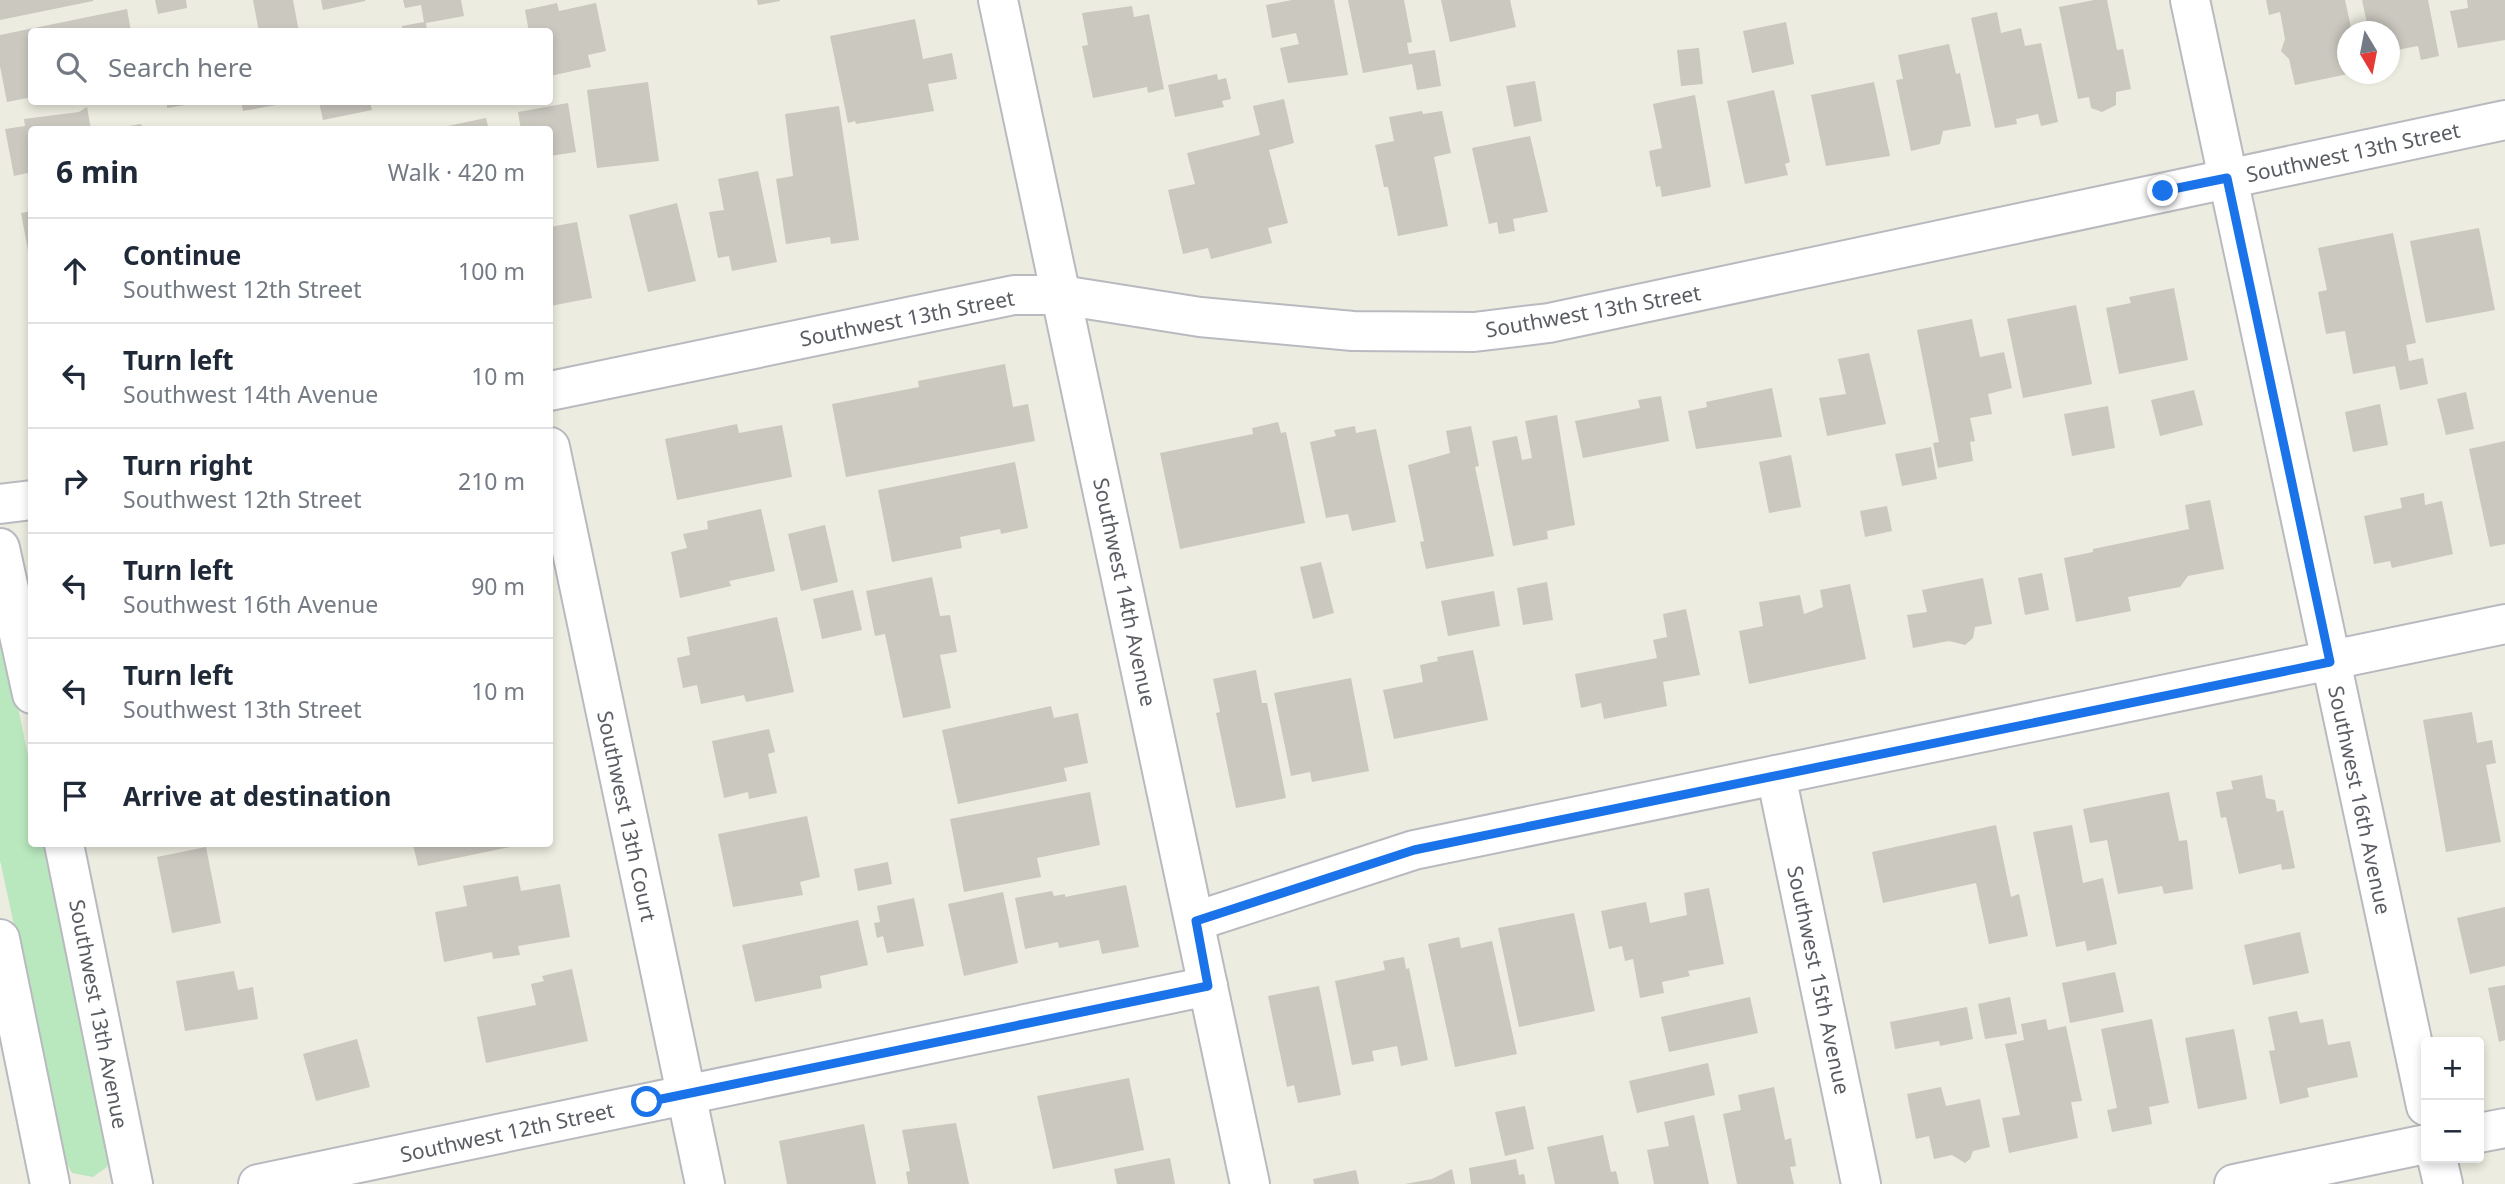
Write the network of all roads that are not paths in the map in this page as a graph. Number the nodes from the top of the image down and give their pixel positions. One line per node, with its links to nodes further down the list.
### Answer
1 (998, 0): 5 (street, Southwest 14th Avenue)
2 (2190, 0): 4 (street, Southwest 16th Avenue)
3 (2505, 120): 4 (street, Southwest 13th Street)
4 (2227, 178): 5 (street, Southwest 13th Street); 12 (street, Southwest 16th Avenue)
5 (1061, 295): 6 (street, Southwest 13th Street); 16 (street, Southwest 14th Avenue)
6 (553, 390)
7 (553, 461): 19 (street, Southwest 13th Court)
8 (28, 500): 9 (street)
9 (0, 504)
10 (0, 548): 13 (street)
11 (2505, 624): 12 (street)
12 (2330, 662): 14 (street); 20 (street, Southwest 16th Avenue)
13 (28, 676)
14 (1776, 775): 16 (street); 30 (street, Southwest 15th Avenue)
15 (65, 847): 26 (street, Southwest 13th Avenue)
16 (1196, 921): 18 (street, Southwest 14th Avenue)
17 (0, 939): 25 (street)
18 (1208, 986): 19 (street, Southwest 12th Street); 29 (street, Southwest 14th Avenue)
19 (686, 1094): 27 (street, Southwest 12th Street); 28 (street, Southwest 13th Court)
20 (2425, 1100)
21 (2505, 1128): 22 (street)
22 (2484, 1132)
23 (2421, 1145): 31 (street)
24 (2438, 1163): 32 (street)
25 (50, 1184)
26 (133, 1184)
27 (258, 1184)
28 (705, 1184)
29 (1250, 1184)
30 (1861, 1184)
31 (2234, 1184)
32 (2443, 1184)

